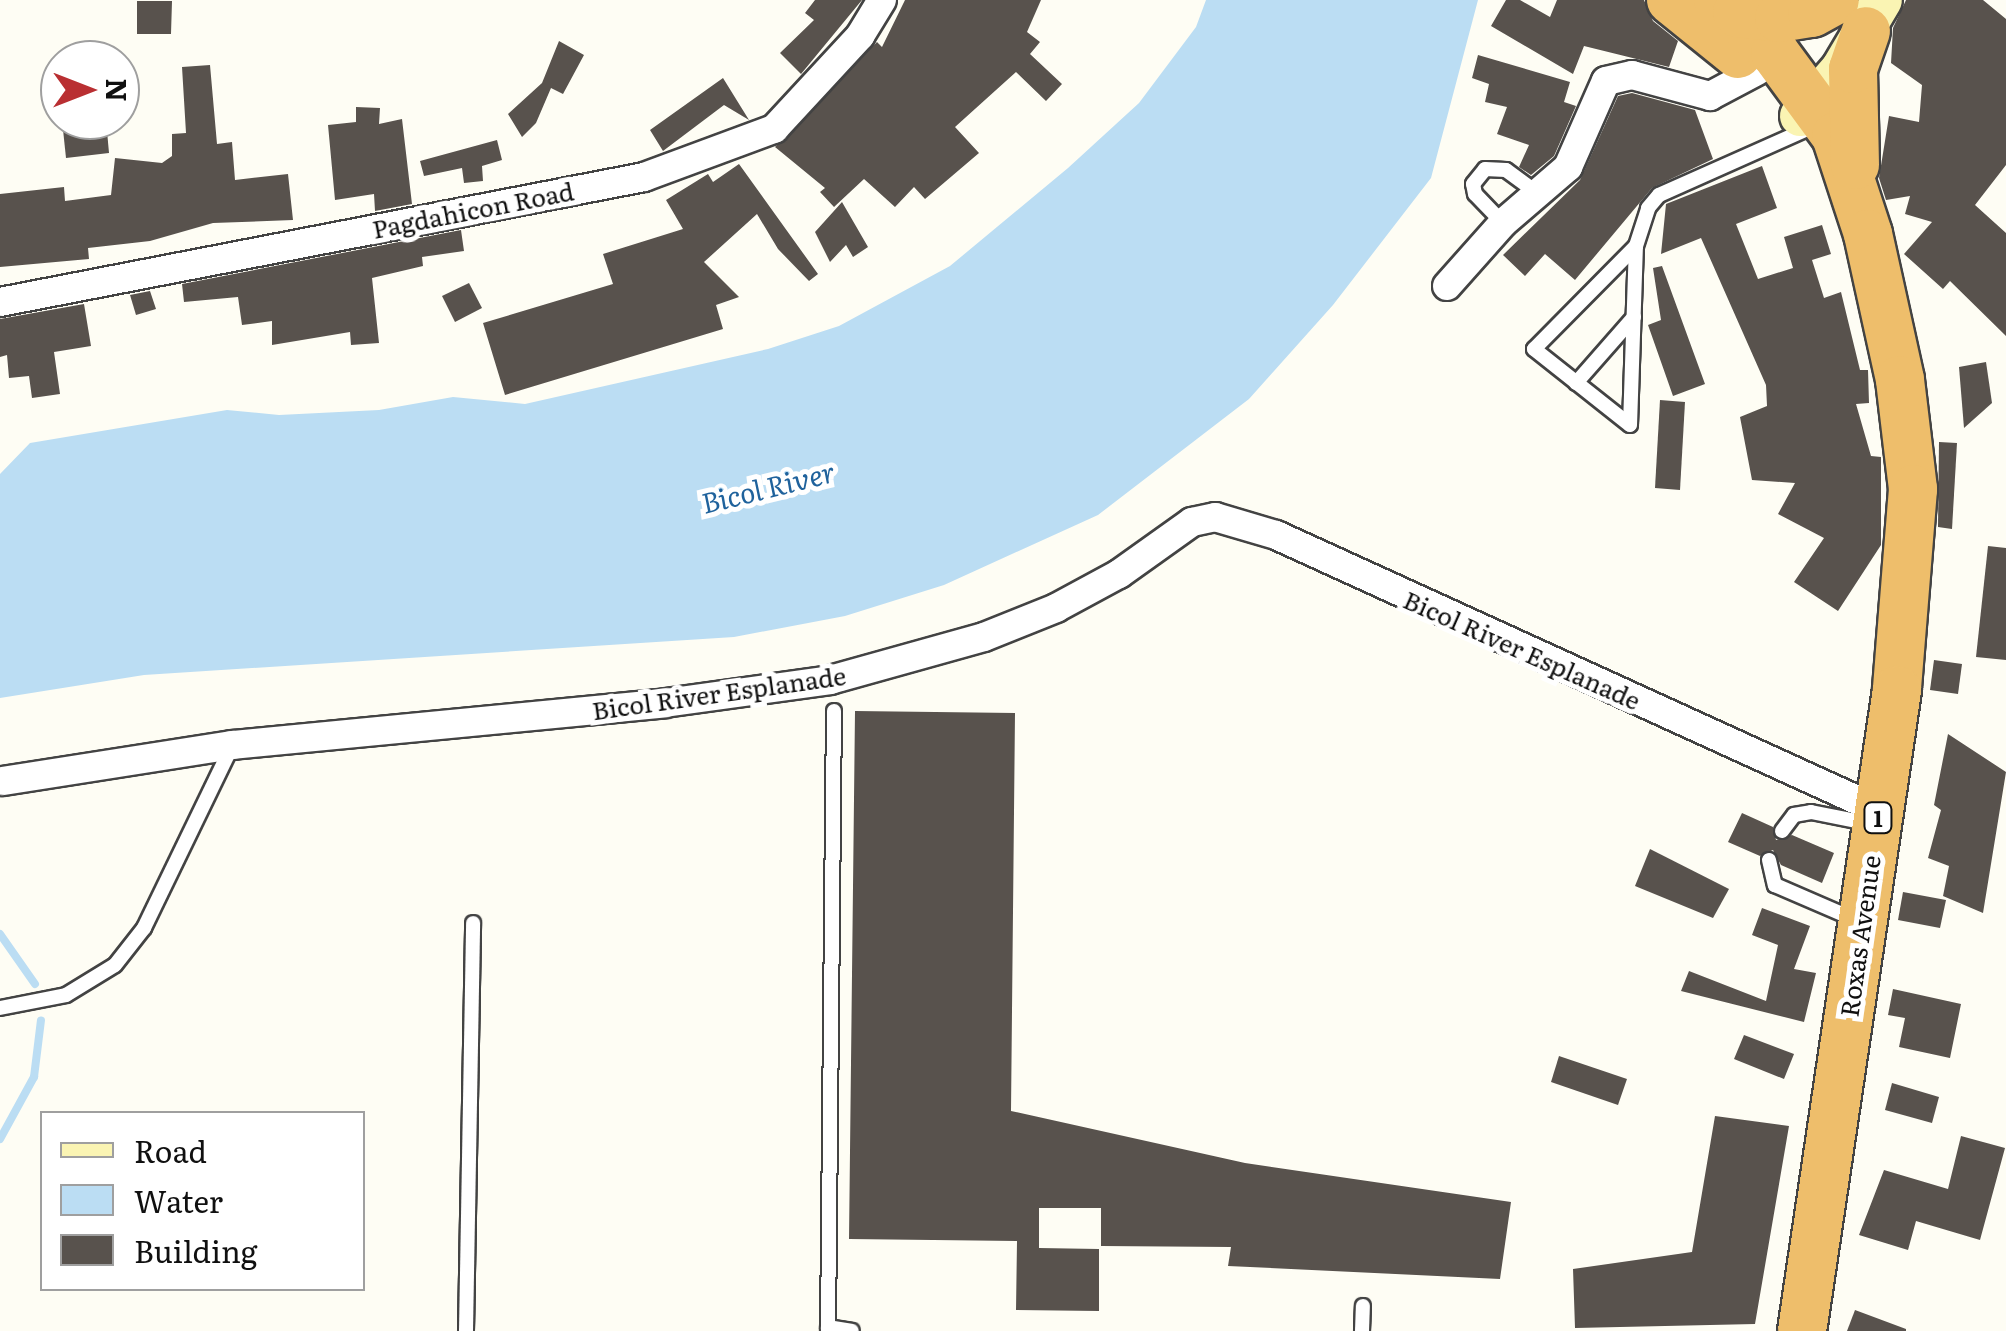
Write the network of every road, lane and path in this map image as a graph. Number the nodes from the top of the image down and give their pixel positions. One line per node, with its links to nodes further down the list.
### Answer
1 (882, 0): 12 (street, Pagdahicon Road)
2 (1671, 0): 5 (highway, 1)
3 (1728, 7): 4 (highway); 6 (highway, 1)
4 (1858, 8): 6 (main road); 8 (highway)
5 (1757, 70): 6 (highway, 1); 7 (street)
6 (1803, 108): 8 (highway, Roxas Avenue / 1); 10 (lane); 13 (highway, Roxas Avenue / 1)
7 (1540, 196): 9 (street); 9 (lane)
8 (1858, 204): 13 (highway, Roxas Avenue / 1)
9 (1503, 223): 11 (street)
10 (1636, 246): 14 (lane); 15 (lane)
11 (1448, 286)
12 (0, 302)
13 (1881, 304): 19 (highway, Roxas Avenue / 1)
14 (1634, 317): 15 (lane); 15 (lane)
15 (1576, 382)
16 (834, 711): 26 (lane)
17 (232, 746): 18 (street, Bicol River Esplanade); 19 (street, Bicol River Esplanade); 24 (lane)
18 (3, 781)
19 (1878, 818): 20 (lane); 22 (highway, Roxas Avenue / 1)
20 (1782, 830)
21 (1769, 860): 22 (lane)
22 (1862, 922): 30 (highway, Roxas Avenue / 1)
23 (473, 924): 27 (lane)
24 (0, 1008)
25 (1364, 1306): 29 (lane)
26 (828, 1329): 28 (lane)
27 (466, 1331)
28 (852, 1331)
29 (1362, 1331)
30 (1802, 1331)

